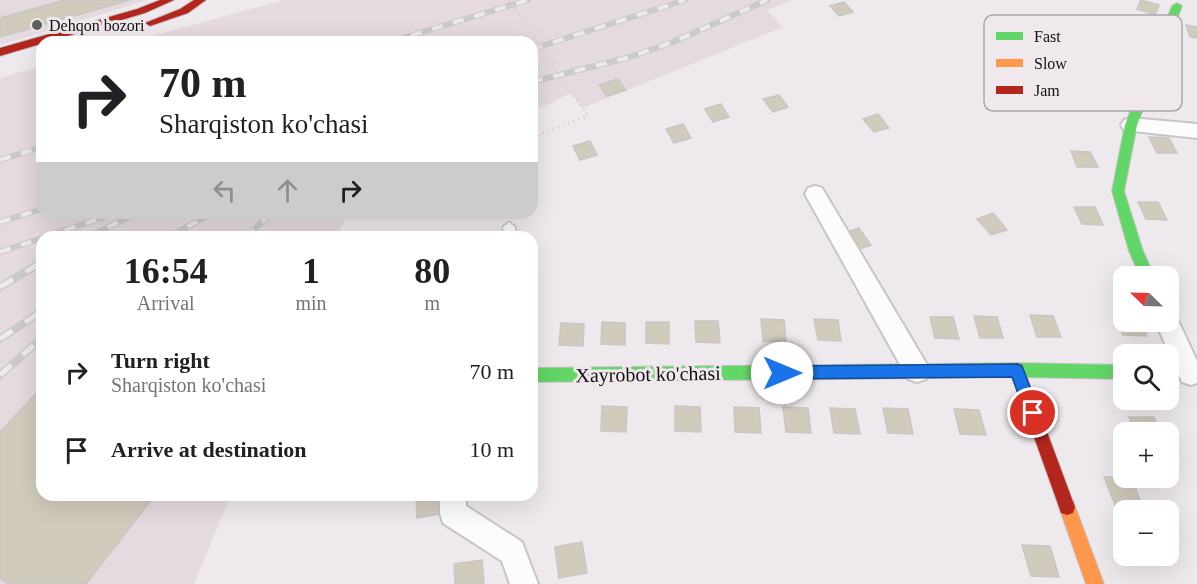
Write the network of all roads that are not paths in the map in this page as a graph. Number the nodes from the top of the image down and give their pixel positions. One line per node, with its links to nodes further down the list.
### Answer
1 (169, 0): 6 (street)
2 (201, 0): 5 (street)
3 (1177, 6): 4 (street)
4 (1174, 15)
5 (133, 28)
6 (55, 36)
7 (36, 42): 8 (street)
8 (0, 52)
9 (36, 56): 10 (street)
10 (0, 66)
11 (1136, 111): 12 (street)
12 (1131, 125): 13 (street); 15 (street)
13 (1197, 131)
14 (815, 195): 18 (street)
15 (1143, 266)
16 (1171, 332): 20 (street)
17 (1017, 370): 18 (street, Xayrobot ko'chasi); 19 (street, Xayrobot ko'chasi); 24 (street)
18 (917, 371): 21 (street, Xayrobot ko'chasi)
19 (1113, 372)
20 (1186, 374)
21 (538, 375)
22 (453, 501): 23 (street)
23 (524, 584)
24 (1095, 584)

